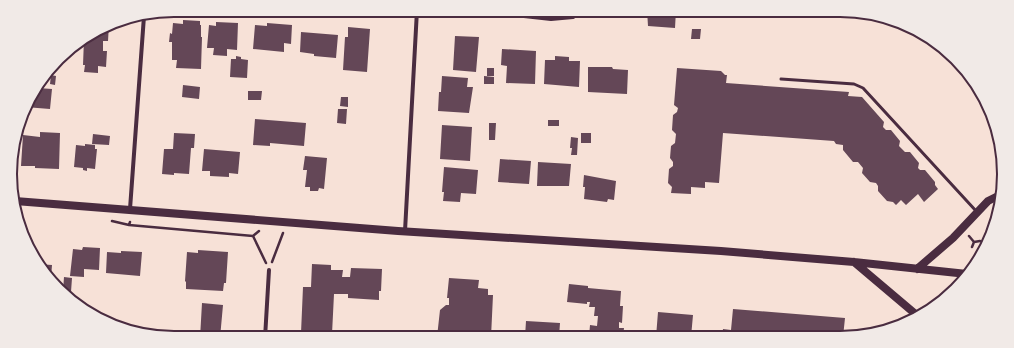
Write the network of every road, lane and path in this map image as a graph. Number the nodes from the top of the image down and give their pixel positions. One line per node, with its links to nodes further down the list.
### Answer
1 (417, 17): 11 (street)
2 (533, 17): 3 (street)
3 (573, 17)
4 (144, 20): 8 (street)
5 (781, 79): 9 (lane)
6 (995, 197): 9 (main road)
7 (19, 201): 8 (main road)
8 (130, 209): 10 (main road); 16 (path)
9 (977, 212): 15 (main road)
10 (284, 222): 11 (main road); 16 (path)
11 (405, 231): 14 (main road)
12 (980, 241): 13 (path)
13 (972, 247)
14 (854, 262): 15 (main road); 18 (main road)
15 (917, 269): 17 (main road)
16 (269, 270): 19 (street)
17 (962, 273)
18 (914, 312)
19 (265, 331)

